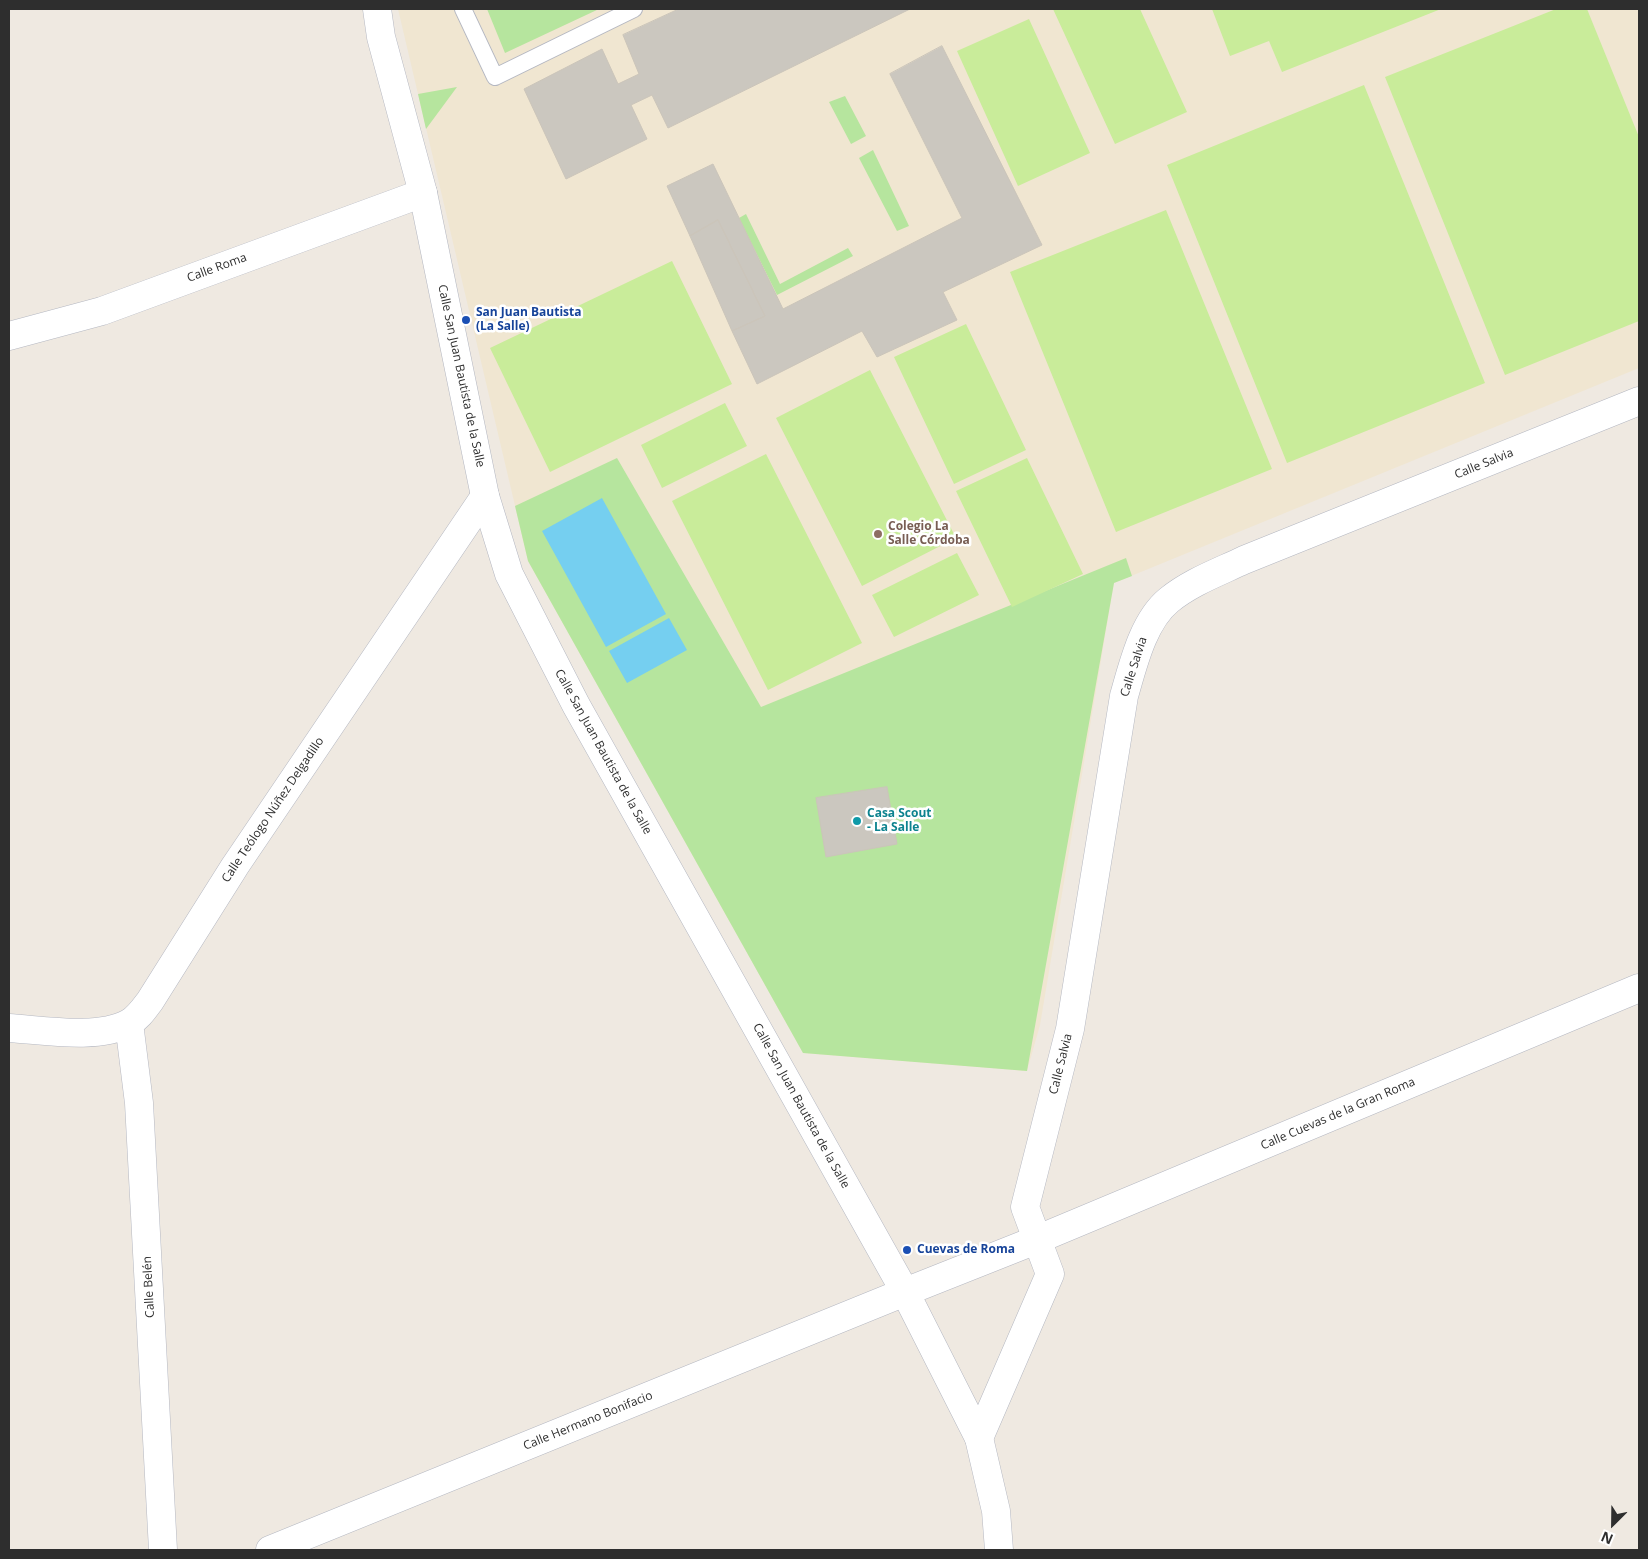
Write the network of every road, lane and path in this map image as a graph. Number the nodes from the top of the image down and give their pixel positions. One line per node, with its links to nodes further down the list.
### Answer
1 (377, 9): 4 (street, Calle San Juan Bautista de la Salle)
2 (463, 9): 3 (lane)
3 (634, 9)
4 (423, 193): 5 (street, Calle Roma); 7 (street, Calle San Juan Bautista de la Salle)
5 (9, 336)
6 (1639, 401): 11 (street, Calle Salvia)
7 (485, 496): 9 (street, Calle Teólogo Núñez Delgadillo); 12 (street, Calle San Juan Bautista de la Salle)
8 (1639, 988): 11 (street, Calle Cuevas de la Gran Roma)
9 (129, 1024): 10 (street, Calle Teólogo Núñez Delgadillo); 14 (street, Calle Belén)
10 (9, 1028)
11 (1036, 1240): 12 (street, Calle Cuevas de la Gran Roma); 13 (street)
12 (906, 1292): 13 (street, Calle San Juan Bautista de la Salle); 15 (street, Calle Hermano Bonifacio)
13 (979, 1438): 16 (street, Calle San Juan Bautista de la Salle)
14 (163, 1550)
15 (270, 1550)
16 (999, 1550)

